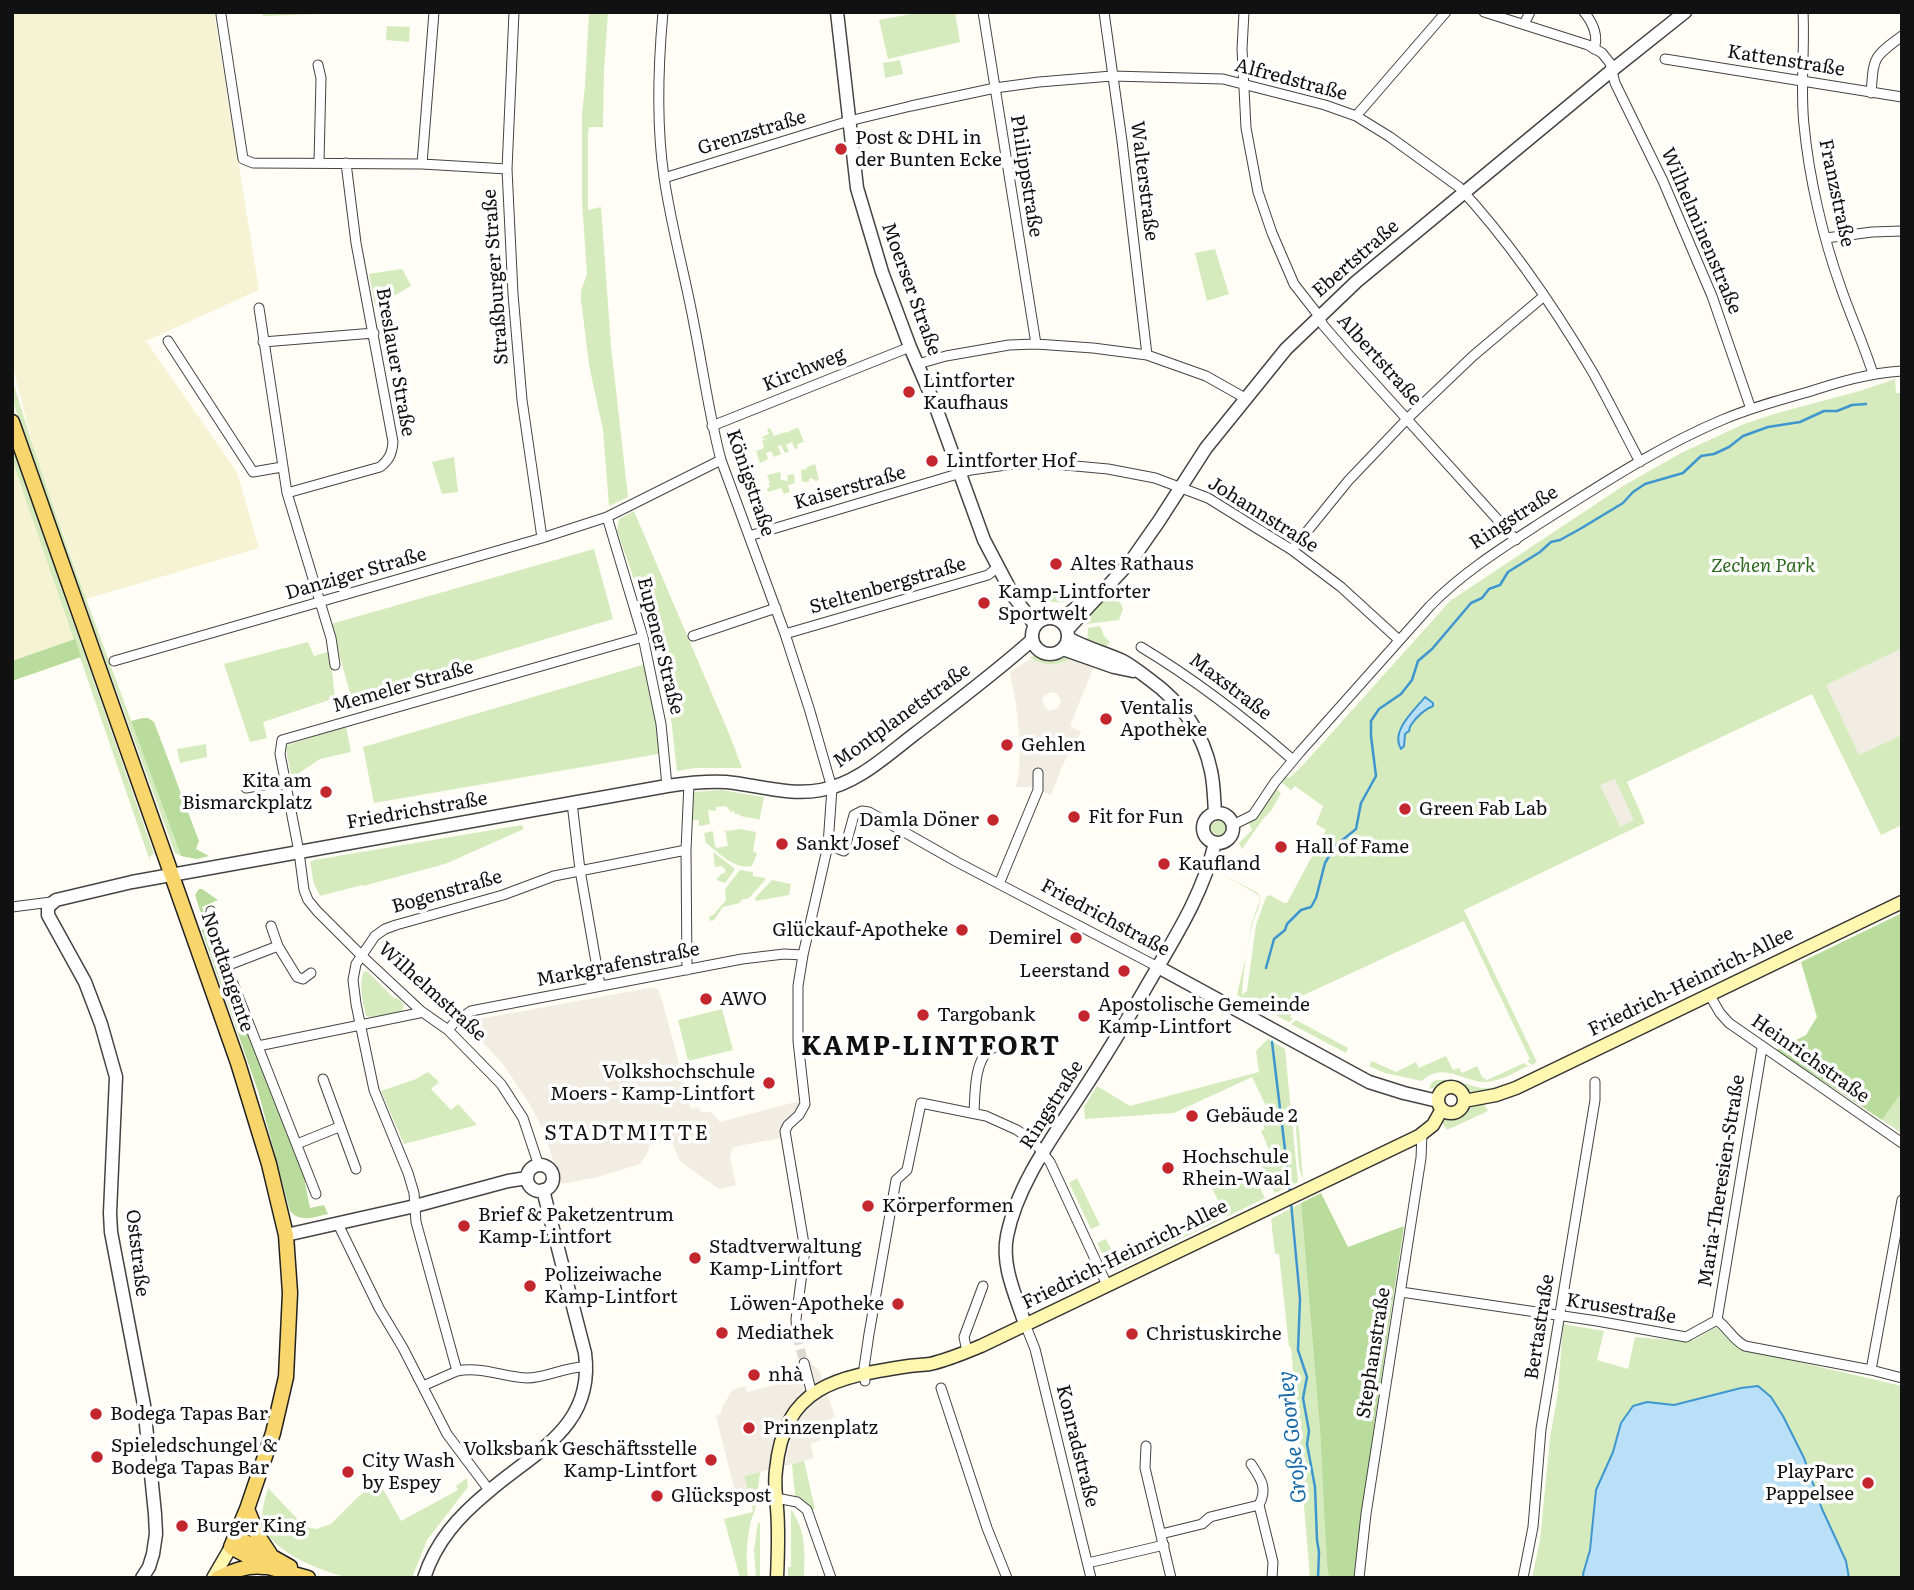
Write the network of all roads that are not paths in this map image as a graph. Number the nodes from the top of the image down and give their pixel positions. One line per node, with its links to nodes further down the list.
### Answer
1 (434, 12): 31 (street)
2 (514, 12): 32 (street, Straßburger Straße)
3 (663, 12): 33 (street, Königstraße)
4 (837, 12): 28 (street, Moerser Straße)
5 (983, 12): 24 (street, Philippstraße)
6 (1104, 12): 21 (street, Walterstraße)
7 (1244, 12): 23 (street, Albertstraße)
8 (1447, 12): 27 (street)
9 (1484, 12): 15 (street)
10 (1530, 12): 15 (street)
11 (1584, 12): 17 (street)
12 (1685, 12): 20 (street, Ebertstraße)
13 (1803, 12): 22 (street, Franzstraße)
14 (222, 15): 29 (street)
15 (1524, 24): 17 (street)
16 (1902, 36): 25 (street)
17 (1594, 48): 20 (street)
18 (1665, 59): 22 (street, Kattenstraße)
19 (318, 65): 29 (street)
20 (1611, 71): 34 (street, Ebertstraße); 50 (street, Wilhelminenstraße)
21 (1112, 76): 23 (street, Alfredstraße); 24 (street, Alfredstraße); 45 (street, Walterstraße)
22 (1802, 80): 25 (street, Kattenstraße); 36 (street, Franzstraße)
23 (1244, 83): 27 (street, Alfredstraße); 39 (street, Albertstraße)
24 (995, 88): 28 (street, Alfredstraße); 43 (street, Philippstraße)
25 (1871, 93): 26 (street, Kattenstraße)
26 (1902, 96)
27 (1356, 117): 34 (street, Alfredstraße)
28 (849, 121): 33 (street, Grenzstraße); 44 (street, Moerser Straße)
29 (318, 163): 30 (street)
30 (346, 163): 31 (street); 40 (street, Breslauer Straße)
31 (422, 164): 32 (street)
32 (507, 169): 62 (street, Straßburger Straße)
33 (664, 178): 53 (street, Königstraße)
34 (1465, 193): 37 (street, Alfredstraße); 39 (street, Ebertstraße)
35 (1902, 231): 36 (street)
36 (1826, 238): 48 (street, Franzstraße)
37 (1544, 296): 51 (street); 55 (street, Alfredstraße)
38 (259, 308): 42 (street)
39 (1319, 316): 49 (street, Ebertstraße); 51 (street, Albertstraße)
40 (374, 333): 42 (street); 59 (street, Breslauer Straße)
41 (167, 341): 56 (street)
42 (263, 342): 56 (street)
43 (1036, 344): 45 (street); 46 (street)
44 (910, 347): 46 (street, Moerser Straße); 53 (street, Kirchweg)
45 (1147, 355): 49 (street)
46 (918, 364): 57 (street, Moerser Straße)
47 (1902, 371): 48 (street, Ringstraße)
48 (1873, 374): 50 (street, Ringstraße)
49 (1245, 398): 58 (street, Ebertstraße)
50 (1751, 409): 55 (street, Ringstraße)
51 (1408, 418): 63 (street, Albertstraße); 64 (street)
52 (12, 422): 95 (main road, Nordtangente)
53 (712, 426): 54 (street, Königstraße)
54 (721, 460): 60 (street, Danziger Straße); 61 (street, Königstraße)
55 (1640, 462): 63 (street, Ringstraße)
56 (282, 467): 59 (street)
57 (961, 474): 58 (street, Johannstraße); 61 (street, Kaiserstraße); 65 (street, Moerser Straße)
58 (1181, 487): 64 (street, Johannstraße); 66 (street, Ebertstraße)
59 (286, 493): 67 (street)
60 (607, 517): 62 (street, Danziger Straße); 73 (street, Eupener Straße)
61 (749, 536): 68 (street, Königstraße)
62 (542, 538): 67 (street, Danziger Straße)
63 (1516, 540): 75 (street, Ringstraße)
64 (1292, 550): 75 (street, Johannstraße)
65 (998, 566): 70 (street, Moerser Straße); 71 (street, Steltenbergstraße)
66 (1107, 587): 69 (street, Ebertstraße); 74 (street, Ebertstraße)
67 (320, 602): 78 (street, Danziger Straße); 79 (street)
68 (776, 608): 71 (street, Königstraße); 72 (street)
69 (1058, 620): 70 (street); 74 (street)
70 (1039, 622): 76 (street)
71 (785, 634): 86 (street, Königstraße)
72 (693, 636)
73 (643, 637): 82 (street, Memeler Straße); 84 (street, Eupener Straße)
74 (1066, 639): 76 (street); 88 (street)
75 (1399, 640): 80 (street, Ringstraße)
76 (1036, 646): 86 (street, Montplanetstraße)
77 (1141, 647): 80 (street, Maxstraße)
78 (114, 661)
79 (335, 665)
80 (1293, 760): 89 (street, Ringstraße)
81 (1038, 773): 96 (street)
82 (286, 781): 85 (street); 93 (street, Memeler Straße)
83 (689, 783): 84 (street, Friedrichstraße); 86 (street, Friedrichstraße); 92 (street)
84 (667, 786): 87 (street, Friedrichstraße)
85 (246, 788)
86 (832, 788): 91 (street, Königstraße)
87 (572, 803): 93 (street, Friedrichstraße); 94 (street)
88 (1215, 813): 89 (street); 90 (street, Ringstraße)
89 (1233, 825): 90 (street, Ringstraße)
90 (1214, 844): 106 (street, Ringstraße)
91 (828, 845): 96 (street, Friedrichstraße); 104 (street, Königstraße)
92 (687, 850): 94 (street, Bogenstraße); 107 (street)
93 (299, 852): 95 (street, Friedrichstraße); 103 (street, Wilhelmstraße)
94 (580, 870): 103 (street, Bogenstraße); 109 (street)
95 (172, 874): 97 (street, Friedrichstraße); 135 (main road, Nordtangente)
96 (999, 884): 106 (street, Friedrichstraße)
97 (51, 902): 99 (street, Friedrichstraße); 165 (street, Oststraße)
98 (1902, 902): 110 (main road, Friedrich-Heinrich-Allee)
99 (12, 907)
100 (211, 911): 105 (street)
101 (271, 926): 102 (street)
102 (278, 946): 105 (street); 108 (street)
103 (361, 954): 111 (street, Wilhelmstraße); 112 (street)
104 (803, 956): 107 (street, Markgrafenstraße); 142 (street, Königstraße)
105 (226, 966): 115 (street)
106 (1158, 967): 120 (street, Friedrichstraße); 126 (street, Ringstraße)
107 (687, 970): 109 (street, Markgrafenstraße)
108 (311, 973)
109 (600, 985): 113 (street, Markgrafenstraße)
110 (1709, 995): 116 (street, Heinrichstraße); 119 (main road, Friedrich-Heinrich-Allee)
111 (421, 1011): 112 (street); 113 (street, Wilhelmstraße)
112 (360, 1024): 115 (street); 133 (street)
113 (448, 1030): 127 (street, Wilhelmstraße)
114 (1001, 1045): 121 (street)
115 (258, 1046): 125 (street)
116 (1762, 1048): 124 (street, Heinrichstraße); 140 (street, Maria-Theresien-Straße)
117 (323, 1079): 122 (street)
118 (1594, 1082): 139 (street, Bertastraße)
119 (1463, 1097): 120 (main road); 120 (main road)
120 (1440, 1101): 123 (main road, Friedrich-Heinrich-Allee)
121 (974, 1113): 126 (street); 148 (street)
122 (339, 1127): 125 (street); 128 (street)
123 (1422, 1134): 136 (main road, Friedrich-Heinrich-Allee); 138 (street, Stephanstraße)
124 (1902, 1143)
125 (297, 1144): 131 (street)
126 (1044, 1152): 136 (street); 141 (street, Ringstraße)
127 (539, 1166): 129 (street); 130 (street)
128 (356, 1169)
129 (527, 1178): 130 (street); 133 (street)
130 (543, 1190): 145 (street)
131 (316, 1194)
132 (1902, 1200): 146 (street)
133 (415, 1206): 134 (street); 147 (street)
134 (338, 1224): 135 (street); 150 (street)
135 (286, 1235): 158 (main road, Nordtangente)
136 (1107, 1285): 141 (main road, Friedrich-Heinrich-Allee)
137 (983, 1286): 143 (street)
138 (1401, 1292): 139 (street, Krusestraße); 177 (street, Stephanstraße)
139 (1559, 1316): 140 (street, Krusestraße); 178 (street, Bertastraße)
140 (1717, 1320): 146 (street)
141 (1026, 1324): 143 (main road, Friedrich-Heinrich-Allee); 164 (street, Konradstraße)
142 (797, 1331)
143 (967, 1352): 148 (main road, Friedrich-Heinrich-Allee)
144 (804, 1363): 152 (street)
145 (586, 1367): 147 (street); 155 (street)
146 (1871, 1370): 149 (street)
147 (457, 1371): 150 (street)
148 (864, 1378): 152 (main road, Friedrich-Heinrich-Allee)
149 (1902, 1378)
150 (423, 1386): 155 (street)
151 (941, 1388): 173 (street)
152 (811, 1397): 156 (main road)
153 (1146, 1446): 160 (street)
154 (1251, 1464): 157 (street)
155 (489, 1490): 159 (street)
156 (776, 1498): 171 (main road); 172 (street)
157 (1259, 1505): 160 (street); 176 (street)
158 (247, 1509): 161 (main road, Nordtangente); 163 (main road)
159 (451, 1530): 169 (street); 170 (street)
160 (1161, 1534): 162 (street)
161 (233, 1542): 163 (main road); 166 (main road)
162 (1164, 1545): 164 (street); 175 (street)
163 (270, 1563): 167 (main road); 168 (main road)
164 (1088, 1563): 174 (street, Konradstraße)
165 (142, 1578)
166 (213, 1578)
167 (218, 1578)
168 (309, 1578)
169 (424, 1578)
170 (431, 1578)
171 (777, 1578)
172 (831, 1578)
173 (1007, 1578)
174 (1091, 1578)
175 (1171, 1578)
176 (1272, 1578)
177 (1359, 1578)
178 (1523, 1578)

